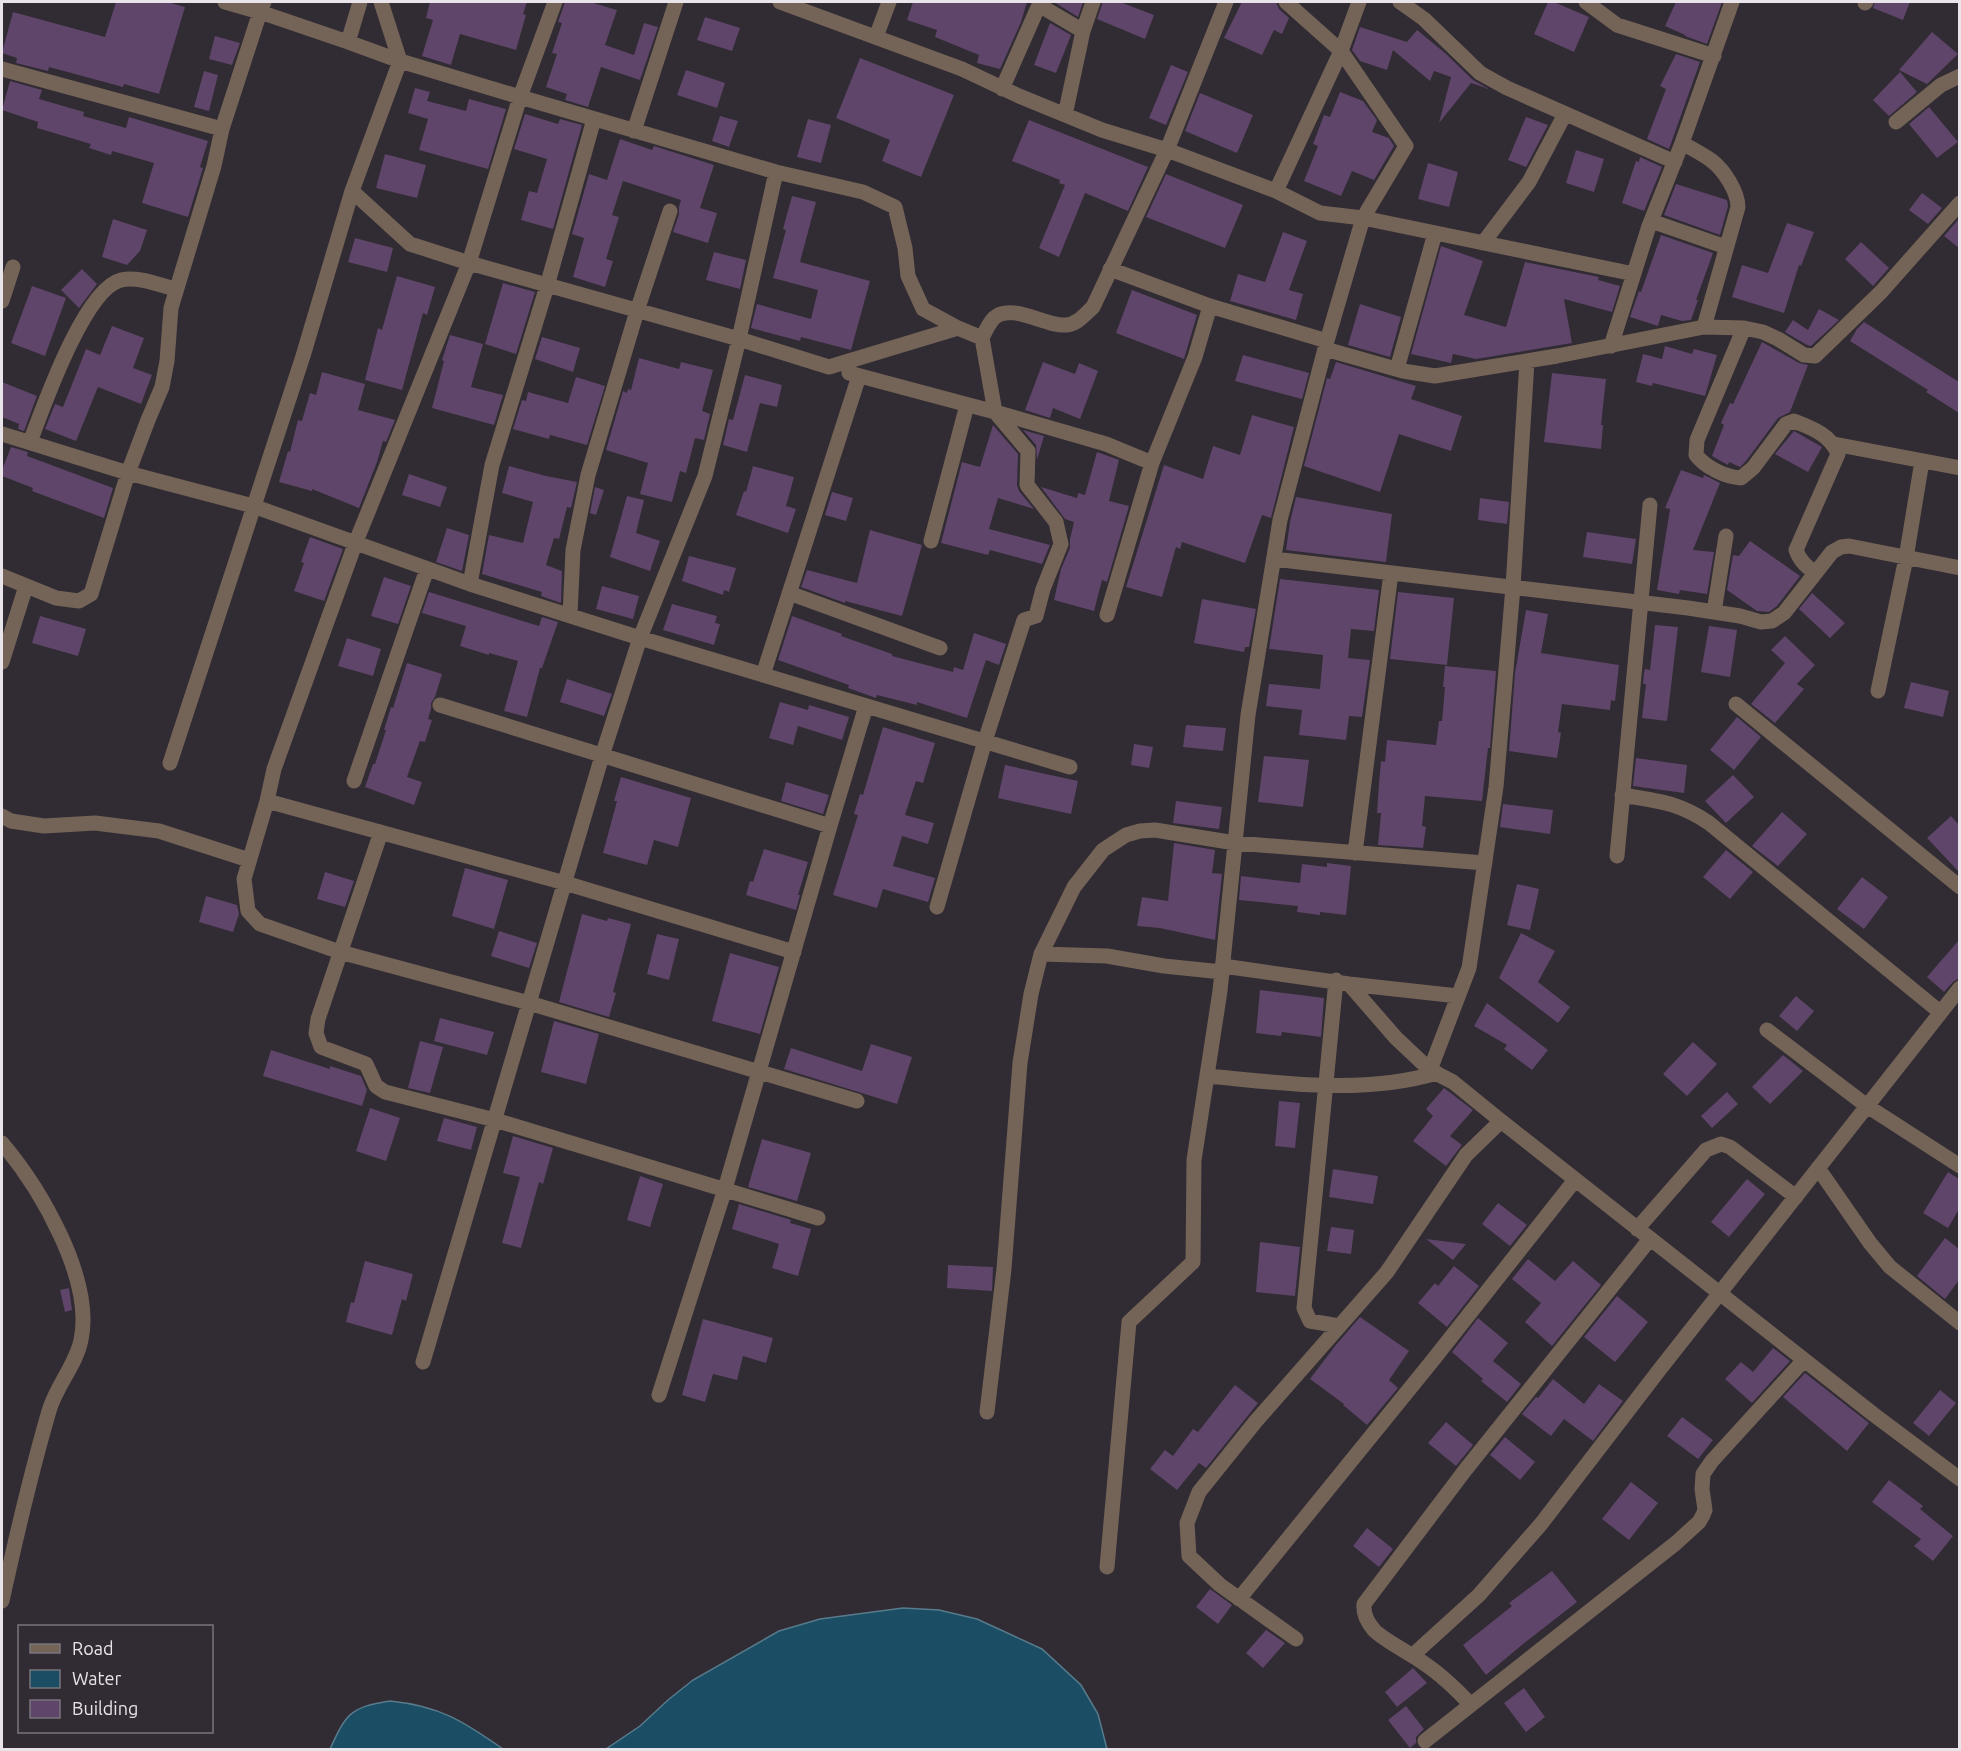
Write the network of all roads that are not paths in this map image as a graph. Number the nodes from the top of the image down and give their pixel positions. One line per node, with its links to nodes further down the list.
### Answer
1 (225, 2): 15 (street)
2 (360, 2): 18 (street)
3 (381, 2): 21 (street)
4 (555, 2): 25 (street)
5 (676, 2): 31 (street)
6 (780, 2): 17 (street)
7 (889, 2): 17 (street)
8 (1093, 2): 16 (street)
9 (1226, 2): 33 (street)
10 (1286, 2): 19 (street)
11 (1359, 2): 19 (street)
12 (1400, 2): 26 (street)
13 (1586, 2): 20 (street)
14 (1732, 2): 20 (street)
15 (262, 7): 18 (street); 30 (street)
16 (1083, 31): 24 (street); 27 (street)
17 (876, 37): 24 (street)
18 (348, 42): 21 (street)
19 (1341, 51): 37 (street); 40 (street)
20 (1714, 56): 32 (street)
21 (400, 61): 25 (street); 36 (street)
22 (2, 69): 30 (street)
23 (1959, 76): 29 (street)
24 (1002, 88): 27 (street)
25 (520, 97): 28 (street); 45 (street)
26 (1565, 114): 34 (street); 43 (street)
27 (1065, 115): 33 (street)
28 (594, 119): 31 (street); 49 (street)
29 (1896, 122)
30 (222, 129): 50 (street)
31 (634, 131): 35 (street)
32 (1682, 143): 34 (street); 44 (street)
33 (1167, 150): 37 (street); 47 (street)
34 (1675, 162): 41 (street)
35 (776, 172): 55 (street); 58 (street)
36 (352, 191): 45 (street); 75 (street)
37 (1276, 191): 40 (street)
38 (1959, 203): 56 (street)
39 (670, 211): 53 (street)
40 (1363, 218): 42 (street); 59 (street)
41 (1651, 221): 44 (street); 48 (street)
42 (1435, 233): 43 (street); 63 (street)
43 (1483, 243): 48 (street)
44 (1726, 247): 54 (street)
45 (469, 263): 49 (street); 78 (street)
46 (13, 267): 51 (street)
47 (1110, 269): 52 (street); 57 (street)
48 (1634, 274): 60 (street)
49 (547, 286): 53 (street); 86 (street)
50 (175, 289): 68 (street); 73 (street)
51 (2, 301)
52 (1210, 306): 59 (street); 71 (street)
53 (637, 311): 58 (street); 92 (street)
54 (1704, 327): 56 (street); 60 (street)
55 (958, 328): 57 (street); 62 (street)
56 (1744, 328): 69 (street)
57 (982, 338): 66 (street)
58 (739, 339): 62 (street); 94 (street)
59 (1326, 345): 63 (street); 80 (street)
60 (1611, 346): 61 (street)
61 (1527, 361): 63 (street); 88 (street)
62 (829, 367): 64 (street)
63 (1397, 369)
64 (859, 376): 65 (street); 89 (street)
65 (967, 405): 66 (street); 77 (street)
66 (995, 412): 71 (street); 102 (street)
67 (2, 434): 68 (street)
68 (30, 442): 73 (street)
69 (1834, 444): 70 (street); 84 (street)
70 (1922, 461): 72 (street); 79 (street)
71 (1152, 463): 93 (street)
72 (1959, 468)
73 (128, 473): 75 (street); 87 (street)
74 (1650, 504): 90 (street)
75 (253, 506): 78 (street); 104 (street)
76 (1726, 536): 91 (street)
77 (931, 541)
78 (355, 544): 82 (street); 108 (street)
79 (1906, 558): 81 (street); 84 (street); 98 (street)
80 (1274, 559): 83 (street); 112 (street)
81 (1959, 568)
82 (427, 569): 86 (street); 106 (street)
83 (1391, 573): 88 (street); 113 (street)
84 (1815, 573): 91 (street)
85 (2, 576): 87 (street)
86 (470, 584): 92 (street)
87 (26, 586): 96 (street)
88 (1513, 587): 90 (street); 116 (street)
89 (789, 593): 95 (street); 97 (street)
90 (1641, 603): 91 (street); 107 (street)
91 (1714, 612)
92 (570, 615): 94 (street)
93 (1107, 615)
94 (640, 638): 97 (street); 103 (street)
95 (940, 648)
96 (2, 662)
97 (763, 675): 101 (street)
98 (1878, 691)
99 (1736, 704): 118 (street)
100 (440, 705): 103 (street)
101 (866, 706): 102 (street); 110 (street)
102 (985, 741): 105 (street); 119 (street)
103 (602, 756): 110 (street); 117 (street)
104 (170, 763)
105 (1070, 767)
106 (354, 782)
107 (1622, 795): 114 (street); 128 (street)
108 (267, 801): 111 (street); 115 (street)
109 (2, 816): 115 (street)
110 (830, 826): 121 (street)
111 (381, 832): 117 (street); 120 (street)
112 (1234, 843): 113 (street); 122 (street); 123 (street)
113 (1355, 853): 116 (street)
114 (1617, 856)
115 (249, 860): 120 (street)
116 (1485, 863): 126 (street)
117 (565, 883): 121 (street); 127 (street)
118 (1959, 887)
119 (937, 908)
120 (340, 951): 127 (street); 136 (street)
121 (794, 952): 130 (street)
122 (1041, 954): 123 (street); 153 (street)
123 (1222, 969): 124 (street); 132 (street)
124 (1342, 982): 126 (street); 131 (street); 133 (street)
125 (1959, 988): 128 (street)
126 (1458, 996): 131 (street)
127 (529, 1003): 130 (street); 136 (street)
128 (1940, 1012): 135 (street)
129 (1767, 1030): 135 (street)
130 (759, 1072): 134 (street); 142 (street)
131 (1433, 1072): 133 (street); 137 (street)
132 (1207, 1076): 133 (street); 155 (street)
133 (1326, 1086): 149 (street)
134 (857, 1101)
135 (1867, 1106): 139 (street); 140 (street)
136 (495, 1120): 142 (street); 151 (street)
137 (1501, 1121): 141 (street); 149 (street)
138 (2, 1143): 157 (street)
139 (1959, 1166)
140 (1818, 1168): 143 (street); 148 (street)
141 (1575, 1180): 145 (street); 156 (street)
142 (725, 1189): 144 (street); 152 (street)
143 (1796, 1197): 145 (street); 147 (street)
144 (818, 1218)
145 (1637, 1229): 146 (street)
146 (1650, 1239): 147 (street); 159 (street)
147 (1720, 1294): 150 (street); 159 (street)
148 (1959, 1323)
149 (1340, 1326): 156 (street)
150 (1804, 1360): 154 (street); 160 (street)
151 (423, 1362)
152 (659, 1395)
153 (987, 1412)
154 (1959, 1479)
155 (1107, 1567)
156 (1239, 1599): 158 (street)
157 (2, 1601)
158 (1296, 1639)
159 (1413, 1656): 160 (street)
160 (1472, 1705): 161 (street)
161 (1425, 1741)

